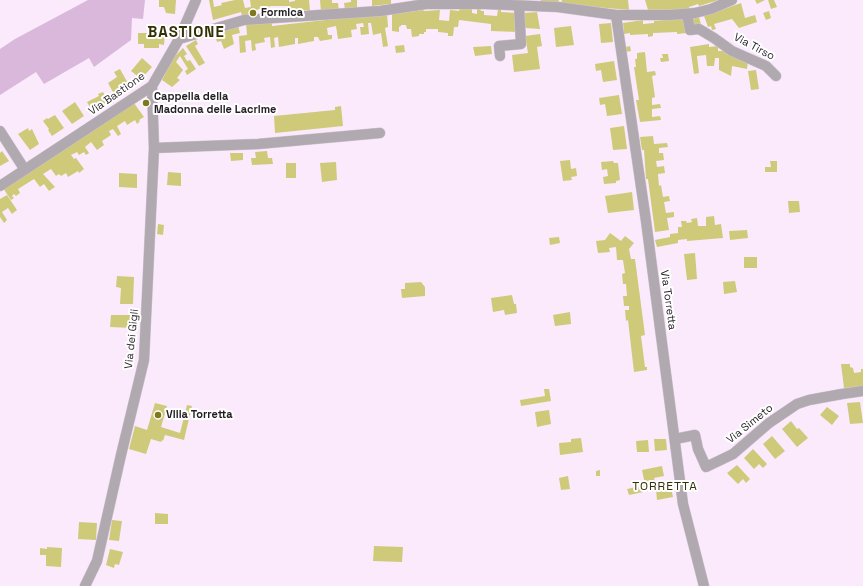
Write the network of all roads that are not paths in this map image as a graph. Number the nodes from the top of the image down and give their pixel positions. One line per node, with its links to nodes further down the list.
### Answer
1 (196, 0): 6 (street, Via Bastione)
2 (732, 0): 4 (street)
3 (519, 6): 5 (street); 6 (street); 7 (street)
4 (687, 14): 5 (street); 8 (street, Via Tirso)
5 (616, 15): 16 (street, Via Torretta)
6 (179, 39): 9 (street, Via Bastione)
7 (500, 56)
8 (776, 76)
9 (152, 86): 12 (street, Via dei Gigli); 13 (street, Via Bastione)
10 (0, 131): 13 (street)
11 (380, 133): 12 (street)
12 (154, 148): 17 (street, Via dei Gigli)
13 (25, 170): 14 (street, Via Bastione)
14 (0, 186)
15 (863, 391): 16 (street, Via Simeto)
16 (674, 439): 18 (street, Via Torretta)
17 (85, 586)
18 (704, 586)

